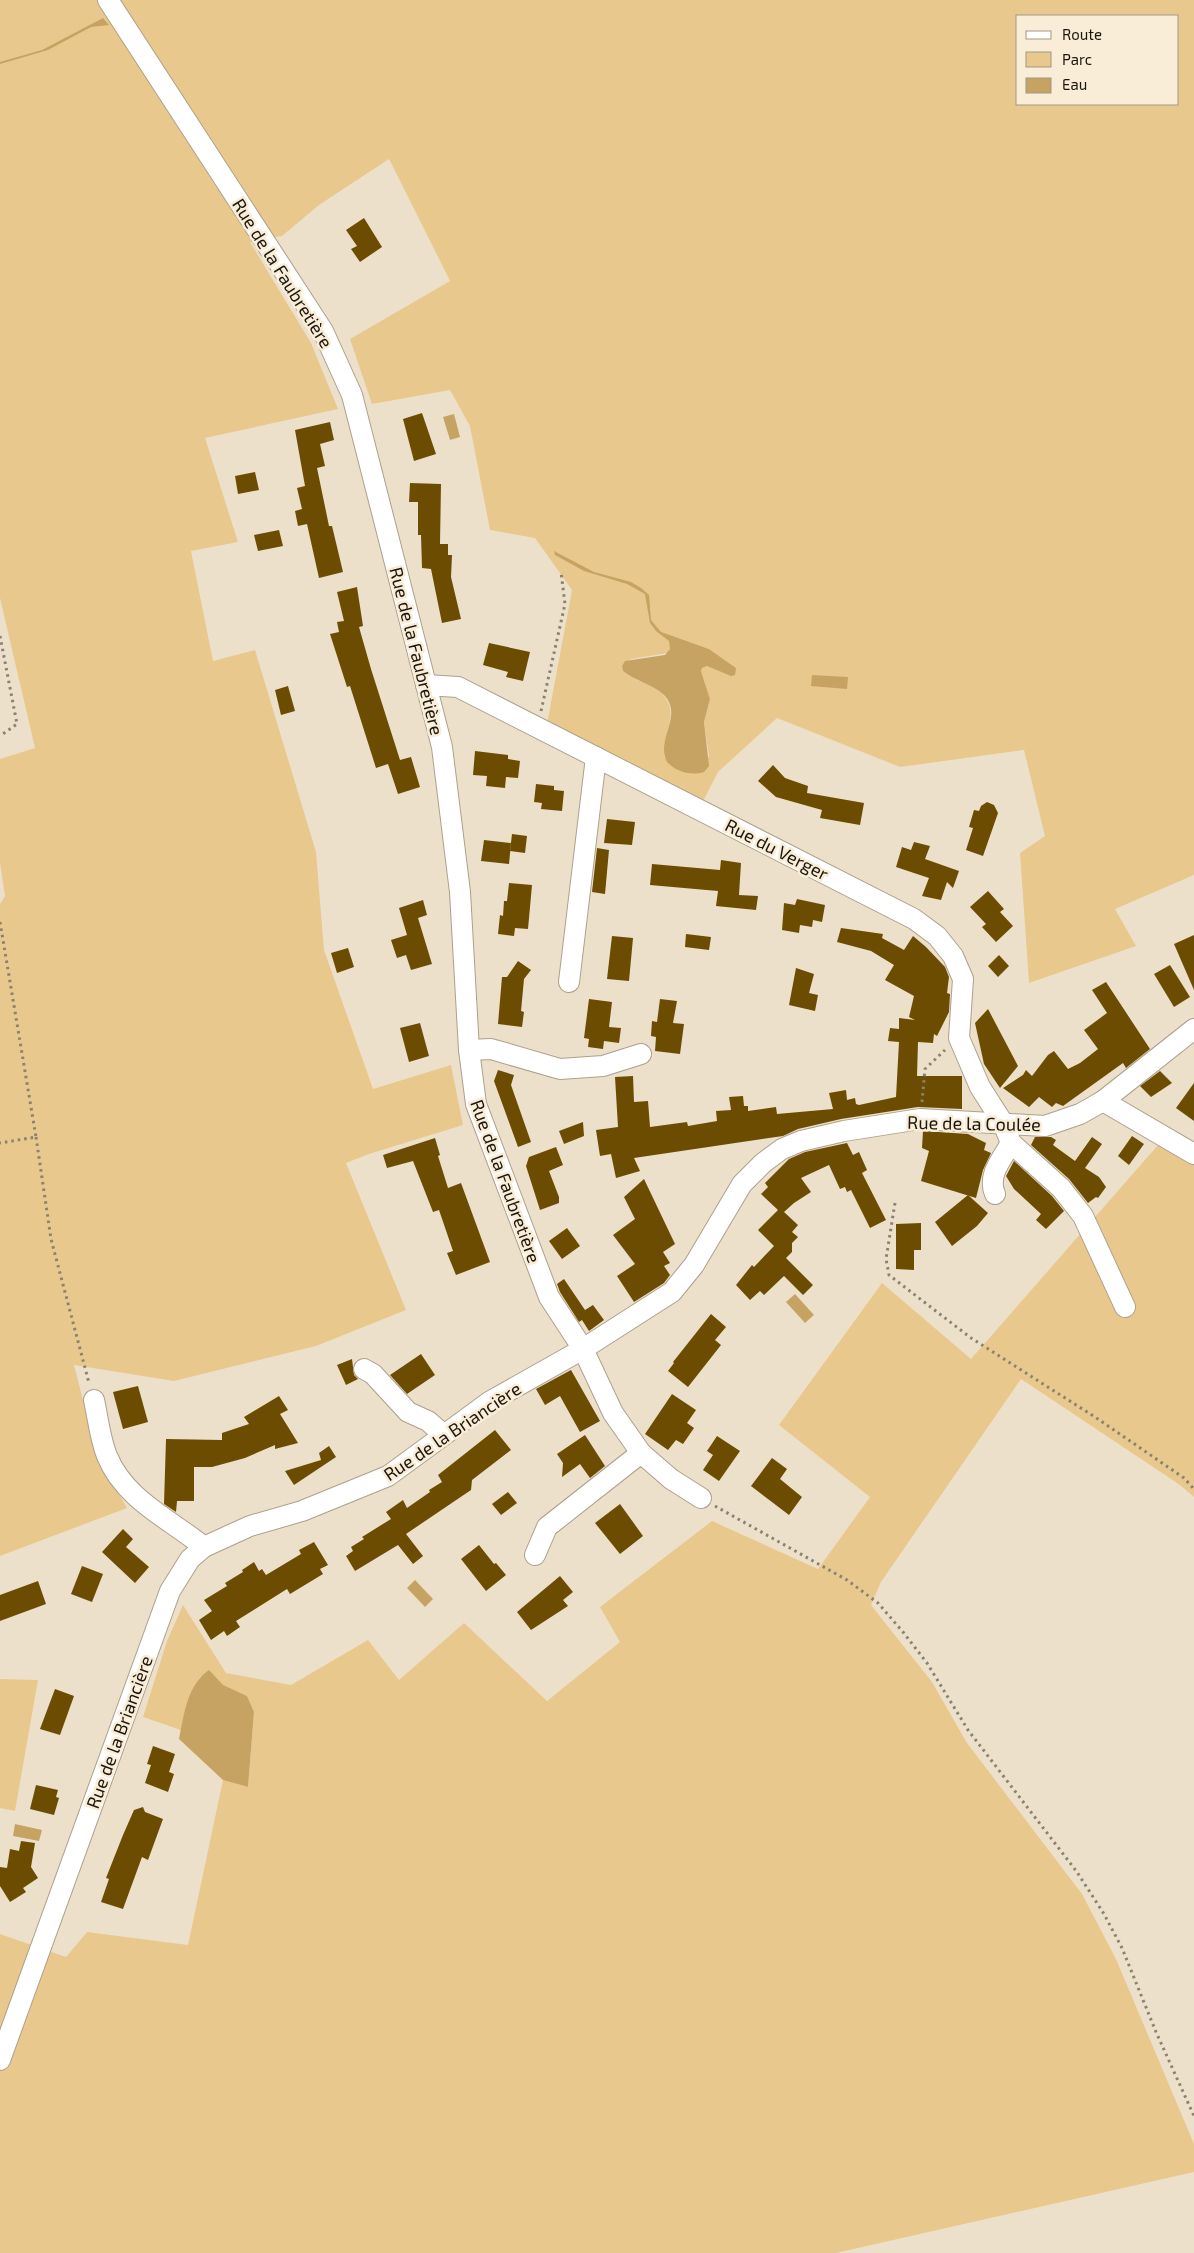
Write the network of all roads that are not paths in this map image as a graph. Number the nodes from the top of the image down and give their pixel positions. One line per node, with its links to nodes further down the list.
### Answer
1 (110, 1): 2 (street, Rue de la Faubretière)
2 (426, 685): 3 (street, Rue du Verger); 6 (street, Rue de la Faubretière)
3 (596, 757): 4 (street); 9 (street, Rue du Verger)
4 (569, 982)
5 (1194, 1029): 8 (street, Rue de la Coulée)
6 (469, 1050): 7 (street); 15 (street, Rue de la Faubretière)
7 (641, 1054)
8 (1103, 1100): 9 (street, Rue de la Coulée); 11 (street)
9 (1003, 1124): 10 (street, Rue du Verger); 13 (street, Rue de la Coulée)
10 (1011, 1143): 12 (street); 14 (street)
11 (1194, 1154)
12 (995, 1194)
13 (694, 1265): 15 (street, Rue de la Briancière)
14 (1125, 1307)
15 (583, 1348): 18 (street, Rue de la Briancière); 19 (street, Rue de la Faubretière)
16 (364, 1369): 18 (street)
17 (94, 1400): 21 (street)
18 (444, 1435): 21 (street, Rue de la Briancière)
19 (641, 1453): 20 (street, Rue de la Faubretière); 22 (street)
20 (701, 1498)
21 (204, 1547): 23 (street, Rue de la Briancière)
22 (535, 1555)
23 (0, 2060)

